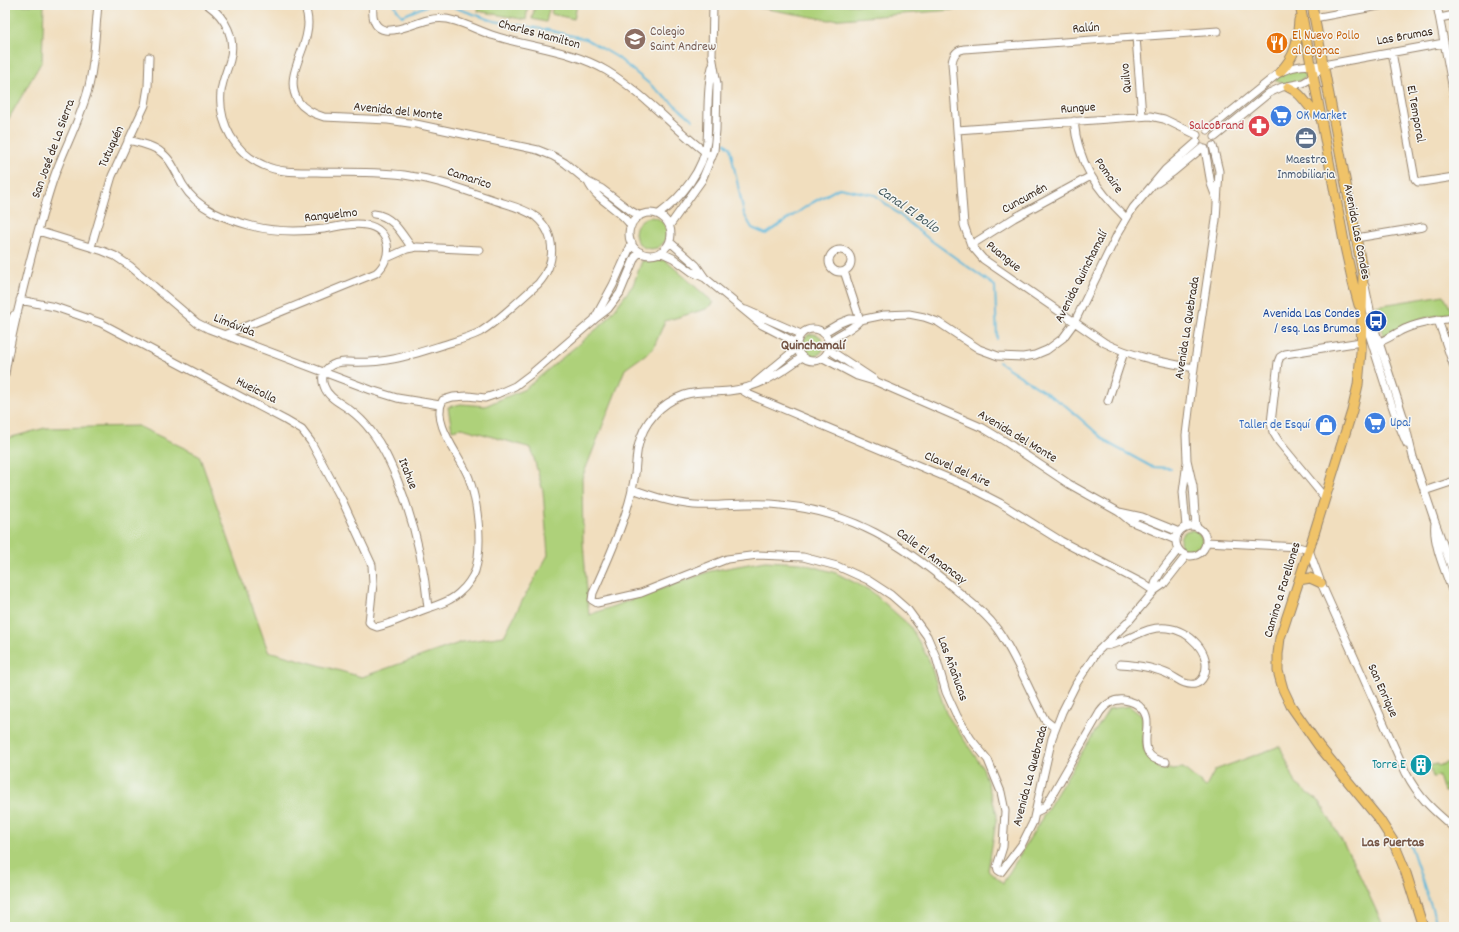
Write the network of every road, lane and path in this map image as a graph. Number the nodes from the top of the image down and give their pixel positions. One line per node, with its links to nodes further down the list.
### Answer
1 (98, 5): 49 (street, San José de La Sierra)
2 (208, 5): 84 (street, Camarico)
3 (304, 5): 40 (street, Avenida del Monte)
4 (373, 5): 36 (street, Charles Hamilton)
5 (713, 5): 19 (street)
6 (1312, 5): 11 (main road, Avenida Las Condes)
7 (1384, 5): 11 (street)
8 (1437, 5): 12 (street)
9 (1300, 6): 20 (main road, Avenida Las Condes); 22 (main road)
10 (1454, 15): 12 (street)
11 (1314, 18): 21 (main road, Avenida Las Condes)
12 (1440, 18): 15 (street)
13 (1218, 32): 14 (street, Ralún)
14 (1136, 37): 17 (street, Ralún); 27 (street, Quilvo)
15 (1444, 43): 16 (street, Las Brumas); 24 (street)
16 (1392, 52): 21 (street, Las Brumas); 39 (street, El Temporal)
17 (956, 53): 30 (street, Puangue)
18 (149, 57): 33 (street, Tutuquén)
19 (713, 63): 36 (street); 37 (street)
20 (1311, 65): 21 (street); 22 (street); 23 (main road, Avenida Las Condes)
21 (1323, 65): 23 (street); 50 (main road, Avenida Las Condes)
22 (1276, 75): 25 (street); 31 (street)
23 (1313, 76): 25 (street); 28 (main road, Avenida Las Condes)
24 (1452, 78): 26 (street)
25 (1284, 87): 28 (main road); 32 (street)
26 (1454, 95)
27 (1142, 116): 29 (street, Rungue); 34 (street, Rungue)
28 (1321, 118): 65 (main road, Avenida Las Condes)
29 (1074, 121): 30 (street, Rungue); 38 (street, Pomaire)
30 (957, 130): 53 (street, Puangue)
31 (1208, 130): 32 (street); 34 (street)
32 (1215, 137): 35 (street)
33 (128, 140): 54 (street, Tutuquén); 59 (street, Ranguelmo)
34 (1200, 143): 35 (street); 41 (street, Avenida La Quebrada); 45 (street, Avenida Quinchamalí)
35 (1213, 146): 41 (street, Avenida La Quebrada)
36 (704, 152): 37 (street, Charles Hamilton); 43 (street)
37 (712, 158): 46 (street)
38 (1090, 176): 45 (street, Pomaire); 53 (street, Cuncumén)
39 (1454, 177)
40 (588, 182): 44 (street, Avenida del Monte); 47 (street, Avenida del Monte)
41 (1217, 200): 83 (street, Avenida La Quebrada)
42 (374, 214): 55 (street)
43 (659, 214): 44 (street); 46 (street)
44 (640, 216): 47 (street)
45 (1126, 218): 70 (street, Avenida Quinchamalí)
46 (670, 225): 51 (street)
47 (631, 226): 52 (street)
48 (1422, 227): 50 (street)
49 (38, 231): 54 (street, Limávida); 63 (street, San José de La Sierra)
50 (1356, 238): 61 (main road, Avenida Las Condes)
51 (670, 242): 58 (street); 62 (street)
52 (632, 243): 57 (street); 66 (street)
53 (971, 245): 70 (street, Puangue)
54 (91, 247): 74 (street, Limávida)
55 (412, 248): 56 (street); 59 (street)
56 (480, 250)
57 (640, 252): 58 (street); 66 (street)
58 (660, 252): 62 (street)
59 (387, 258): 74 (street)
60 (844, 271): 68 (street)
61 (1363, 274): 65 (main road, Camino a Farellones); 76 (street, Avenida Las Condes)
62 (705, 278): 64 (street)
63 (20, 300): 72 (street, San José de La Sierra); 85 (street, San José de La Sierra); 111 (street, Hueicolla)
64 (744, 310): 73 (street); 77 (street)
65 (1362, 312): 75 (main road, Camino a Farellones); 76 (street, Avenida Las Condes)
66 (595, 318): 90 (street)
67 (1454, 318): 69 (street)
68 (860, 320): 70 (street, Avenida Quinchamalí); 71 (street, Avenida Quinchamalí); 78 (street, Avenida Quinchamalí)
69 (1438, 320): 76 (street); 82 (street)
70 (1074, 323): 79 (street, Puangue)
71 (823, 333): 73 (street); 78 (street)
72 (5, 334)
73 (802, 334): 77 (street)
74 (224, 336): 84 (street, Limávida)
75 (1361, 342): 95 (main road, Camino a Farellones); 95 (street)
76 (1376, 343): 94 (street, Avenida Las Condes)
77 (797, 346): 80 (street); 87 (street)
78 (829, 346): 81 (street); 86 (street, Avenida del Monte)
79 (1124, 352): 83 (street, Puangue); 89 (street)
80 (802, 357): 81 (street); 87 (street)
81 (823, 358): 86 (street, Avenida del Monte)
82 (1454, 367)
83 (1194, 368): 91 (street, Avenida La Quebrada)
84 (324, 373): 90 (street, Limávida); 111 (street, Itahue)
85 (5, 374)
86 (877, 382): 96 (street, Avenida del Monte)
87 (754, 384): 88 (street)
88 (740, 389): 93 (street); 109 (street, Clavel del Aire)
89 (1108, 401)
90 (440, 405): 111 (street)
91 (1187, 460): 98 (street, Avenida La Quebrada); 99 (street, Avenida La Quebrada)
92 (1454, 481): 94 (street)
93 (632, 489): 114 (street, Calle El Amancay); 118 (street, Las Añañucas)
94 (1424, 491): 97 (street, Avenida Las Condes)
95 (1325, 498): 104 (main road, Camino a Farellones)
96 (1119, 512): 100 (street, Avenida del Monte); 101 (street, Avenida del Monte)
97 (1435, 522): 106 (street, Avenida Las Condes); 110 (street, Avenida Las Condes)
98 (1186, 527): 99 (street); 100 (street)
99 (1196, 527): 102 (street)
100 (1179, 532): 101 (street)
101 (1176, 540): 103 (street)
102 (1206, 542): 104 (street); 105 (street)
103 (1178, 550): 105 (street); 109 (street, Avenida La Quebrada)
104 (1309, 550): 107 (main road, Camino a Farellones); 108 (street, San Enrique)
105 (1186, 556): 109 (street, Avenida La Quebrada)
106 (1454, 574)
107 (1299, 580): 108 (main road); 119 (main road, Camino a Farellones)
108 (1321, 583): 117 (street, San Enrique)
109 (1154, 592): 112 (street, Avenida La Quebrada)
110 (1454, 596)
111 (428, 608)
112 (1103, 646): 113 (street); 114 (street, Avenida La Quebrada)
113 (1120, 664)
114 (1055, 728): 116 (street, Avenida La Quebrada)
115 (1166, 762): 116 (street)
116 (1036, 812): 118 (street, Avenida La Quebrada)
117 (1454, 828)
118 (1001, 872)
119 (1423, 927)

